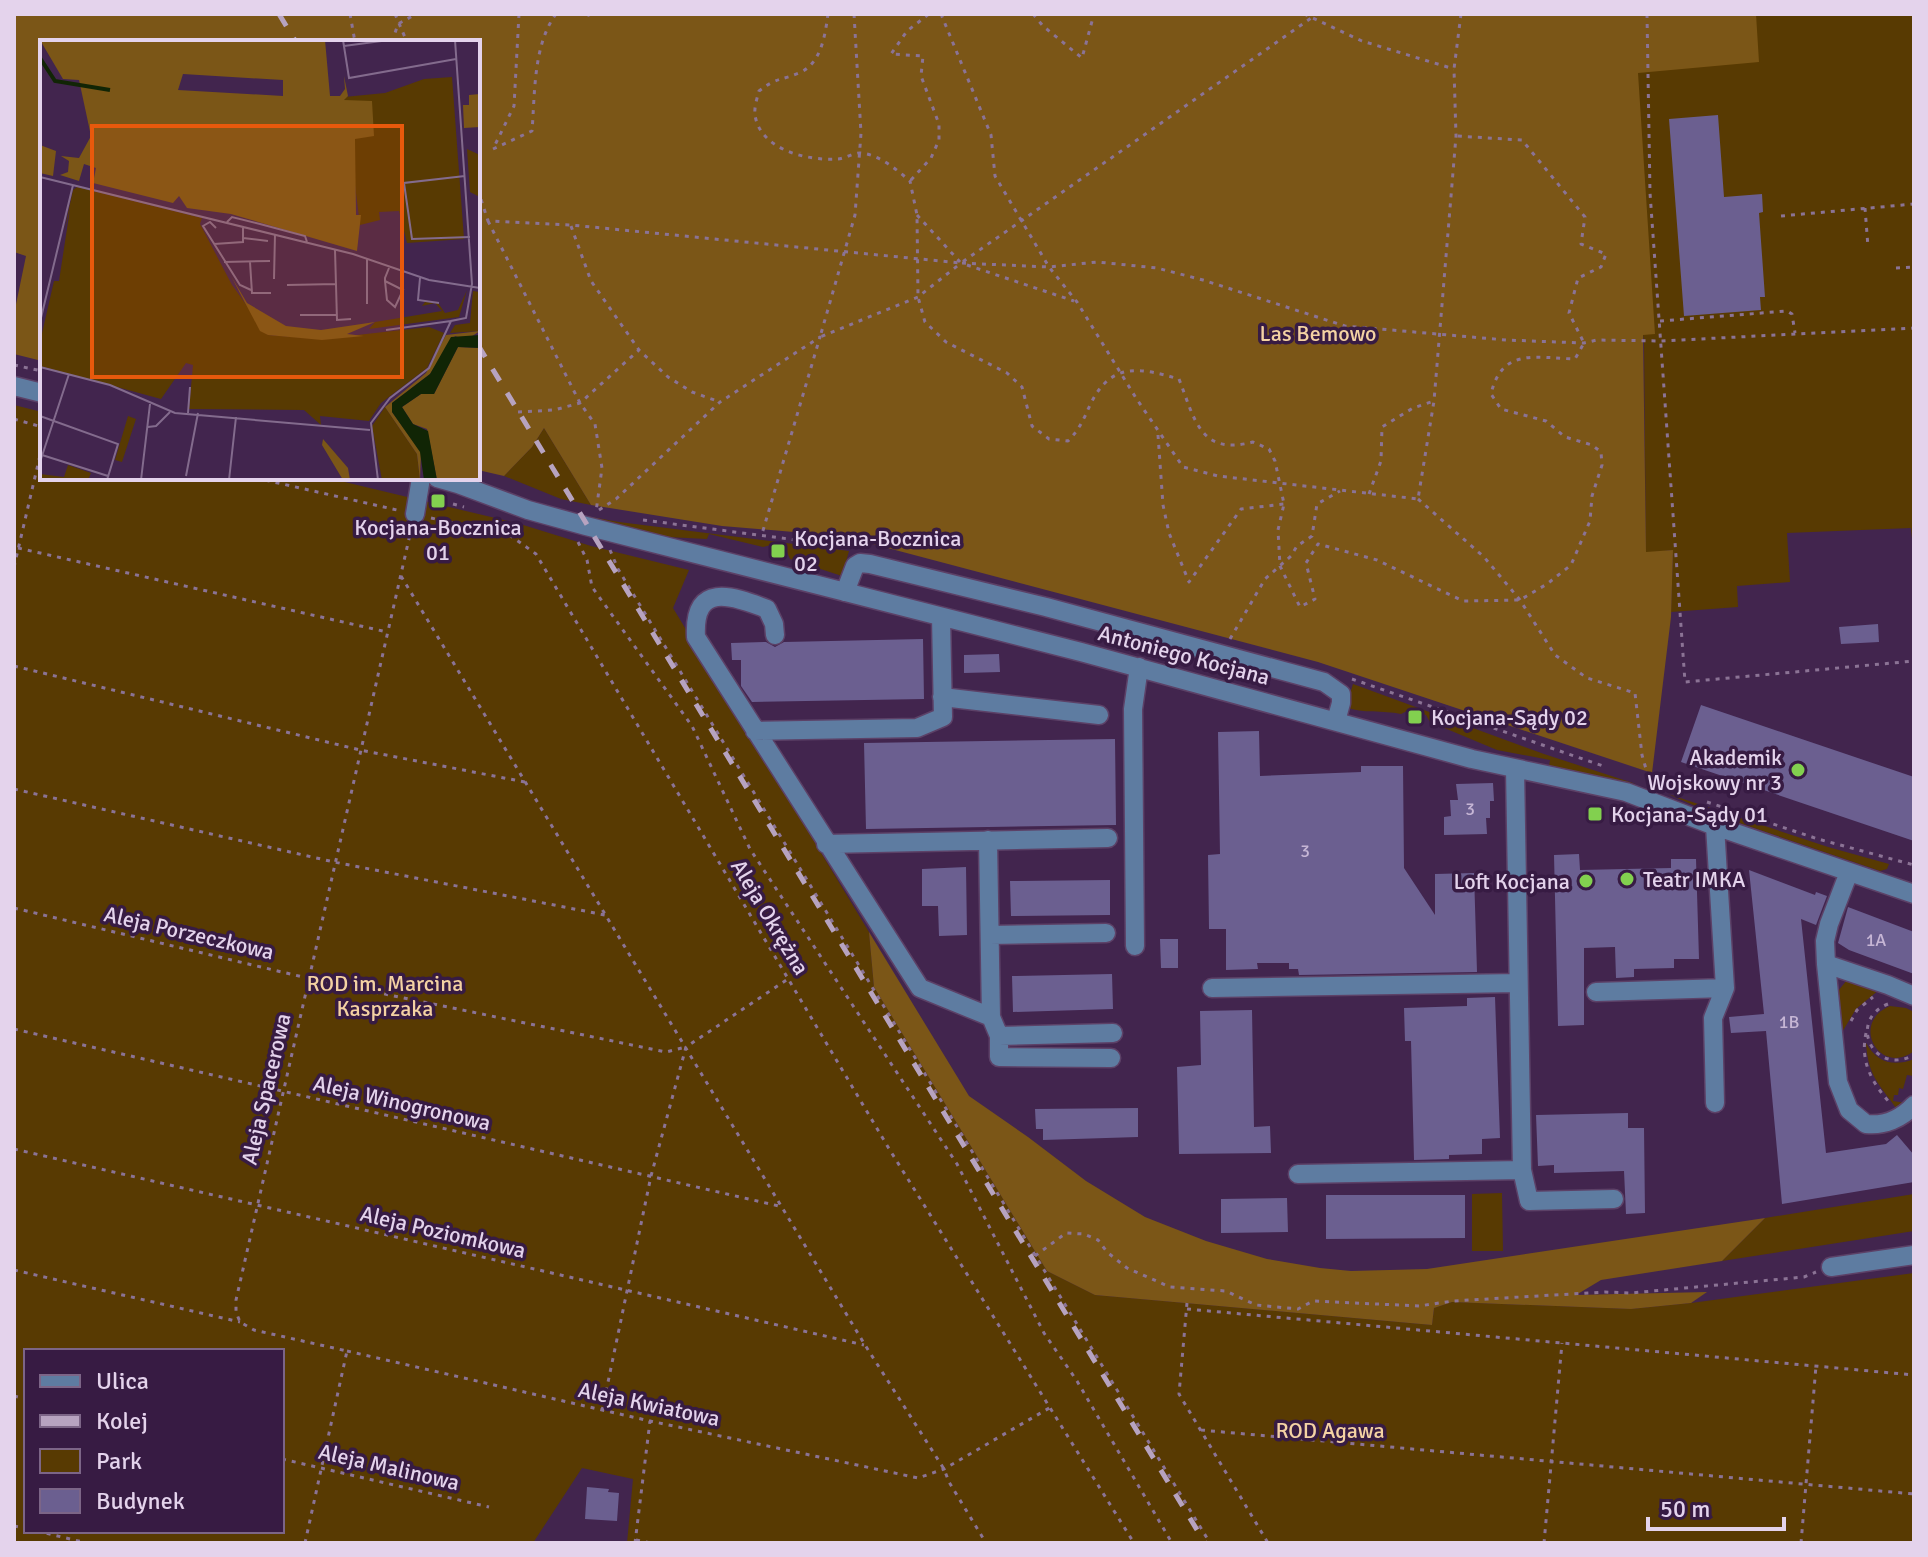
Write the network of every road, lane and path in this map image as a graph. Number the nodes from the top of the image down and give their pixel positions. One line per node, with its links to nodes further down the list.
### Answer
1 (350, 14): 19 (path)
2 (395, 14): 18 (path)
3 (416, 14): 18 (path)
4 (519, 14): 5 (path)
5 (556, 14)
6 (586, 14): 7 (path)
7 (593, 14)
8 (828, 14): 24 (path)
9 (854, 14): 24 (path)
10 (929, 14): 25 (path)
11 (941, 14): 33 (path)
12 (1033, 14): 13 (path)
13 (1094, 14)
14 (1304, 14): 17 (path)
15 (1461, 14): 22 (path)
16 (1647, 14): 44 (path)
17 (1317, 15): 22 (path); 33 (path)
18 (398, 24): 20 (path); 21 (path)
19 (355, 40)
20 (393, 40)
21 (406, 40)
22 (1454, 69): 23 (path)
23 (1456, 136): 46 (path); 50 (path)
24 (860, 153): 25 (path); 36 (path)
25 (910, 181): 29 (path)
26 (480, 196): 32 (path)
27 (1914, 204): 28 (path)
28 (1865, 208): 30 (path); 35 (path)
29 (917, 215): 37 (path); 38 (path)
30 (1781, 216)
31 (480, 220): 32 (path)
32 (488, 221): 34 (path); 59 (path)
33 (1021, 221): 38 (path); 39 (path)
34 (571, 225): 36 (path); 51 (path)
35 (1868, 247)
36 (846, 252): 37 (path); 48 (path)
37 (917, 259): 38 (path); 42 (path)
38 (961, 263): 39 (path); 42 (path); 43 (path)
39 (1049, 267): 43 (path); 46 (path)
40 (1914, 267): 41 (path)
41 (1896, 268)
42 (918, 297): 48 (path); 54 (path)
43 (1077, 302): 54 (path)
44 (1660, 321): 47 (path); 49 (path)
45 (1914, 328): 47 (path)
46 (1439, 334): 50 (path); 57 (path)
47 (1795, 334): 49 (path)
48 (820, 337): 58 (path); 74 (path)
49 (1660, 341): 50 (path); 87 (path)
50 (1584, 343): 82 (path)
51 (639, 350): 58 (path); 59 (path)
52 (14, 365): 53 (path)
53 (40, 371)
54 (1120, 371): 63 (path); 68 (path)
55 (14, 386): 56 (street)
56 (40, 392)
57 (1434, 401): 70 (path); 71 (path)
58 (720, 402): 59 (path)
59 (580, 403): 60 (path)
60 (518, 412)
61 (14, 419): 62 (path)
62 (40, 426)
63 (1158, 432): 68 (path); 72 (path)
64 (40, 455): 77 (path)
65 (265, 480): 73 (path, Aleja Okrężna)
66 (421, 480): 73 (street)
67 (444, 480): 81 (street, Antoniego Kocjana)
68 (1280, 482): 69 (path); 72 (path)
69 (1341, 491): 70 (path); 78 (path)
70 (1369, 494): 71 (path)
71 (1418, 499): 82 (path)
72 (1284, 504): 78 (path)
73 (415, 514): 80 (path, Aleja Spacerowa); 113 (path, Aleja Okrężna)
74 (762, 534)
75 (576, 537): 168 (path)
76 (608, 546): 140 (path)
77 (18, 548): 79 (path); 84 (path)
78 (1280, 566): 82 (path); 86 (path)
79 (14, 567)
80 (401, 576): 84 (path, Aleja Spacerowa); 96 (path)
81 (845, 592): 83 (street, Antoniego Kocjana); 92 (street)
82 (1520, 600): 97 (path)
83 (941, 617): 89 (street, Antoniego Kocjana); 90 (street)
84 (387, 632): 94 (path, Aleja Spacerowa)
85 (775, 635): 93 (street)
86 (1227, 646)
87 (1914, 661)
88 (14, 666): 94 (path)
89 (1139, 667): 92 (street, Antoniego Kocjana); 110 (street)
90 (942, 697): 91 (street); 93 (street)
91 (1099, 715)
92 (1336, 721): 95 (street, Antoniego Kocjana)
93 (755, 731): 102 (street)
94 (360, 750): 96 (path); 103 (path, Aleja Spacerowa)
95 (1515, 769): 99 (street, Antoniego Kocjana); 114 (street)
96 (526, 782): 107 (path)
97 (1650, 783)
98 (14, 789): 103 (path)
99 (1715, 826): 104 (street, Antoniego Kocjana); 116 (street)
100 (1108, 838): 101 (street)
101 (988, 840): 102 (street); 109 (street)
102 (826, 844): 120 (street)
103 (334, 862): 107 (path); 112 (path, Aleja Spacerowa)
104 (1849, 872): 105 (street, Antoniego Kocjana); 111 (street)
105 (1914, 894)
106 (14, 908): 112 (path, Aleja Porzeczkowa)
107 (606, 915): 126 (path)
108 (1106, 933): 109 (street)
109 (990, 935): 120 (street)
110 (1135, 946)
111 (1826, 964): 118 (street); 131 (street)
112 (307, 978): 126 (path, Aleja Porzeczkowa); 129 (path, Aleja Spacerowa)
113 (788, 979): 126 (path); 150 (path, Aleja Okrężna)
114 (1518, 983): 115 (street); 133 (street)
115 (1212, 988)
116 (1725, 988): 117 (street); 130 (street)
117 (1596, 992)
118 (1889, 994): 119 (street); 121 (path); 123 (path)
119 (1914, 996)
120 (991, 1017): 125 (street)
121 (1851, 1021)
122 (14, 1029): 129 (path, Aleja Winogronowa)
123 (1867, 1029): 127 (path); 131 (path)
124 (1113, 1033): 125 (street)
125 (999, 1036): 128 (street)
126 (686, 1047): 135 (path); 138 (path)
127 (1914, 1055)
128 (1111, 1058)
129 (282, 1092): 135 (path, Aleja Winogronowa); 137 (path, Aleja Spacerowa)
130 (1715, 1103)
131 (1907, 1111)
132 (14, 1149): 137 (path, Aleja Poziomkowa)
133 (1522, 1170): 134 (street); 136 (street)
134 (1298, 1174)
135 (651, 1176): 138 (path, Aleja Winogronowa); 143 (path)
136 (1614, 1199)
137 (257, 1205): 143 (path, Aleja Poziomkowa); 144 (path, Aleja Spacerowa)
138 (783, 1207): 146 (path)
139 (1914, 1255): 141 (street)
140 (1035, 1256): 141 (path); 169 (path)
141 (1831, 1267)
142 (14, 1270): 144 (path)
143 (627, 1292): 146 (path, Aleja Poziomkowa); 151 (path)
144 (240, 1322): 147 (path)
145 (1562, 1343): 148 (path); 153 (path); 155 (path)
146 (865, 1345): 157 (path)
147 (347, 1351): 151 (path, Aleja Kwiatowa); 156 (path)
148 (1816, 1366): 149 (path); 158 (path)
149 (1914, 1375)
150 (1051, 1407): 157 (path); 167 (path, Aleja Okrężna)
151 (602, 1411): 152 (path, Aleja Kwiatowa)
152 (650, 1421): 157 (path, Aleja Kwiatowa); 162 (path)
153 (1201, 1430): 155 (path); 170 (path)
154 (284, 1459): 156 (path, Aleja Malinowa)
155 (1552, 1461): 158 (path); 171 (path)
156 (321, 1468): 160 (path, Aleja Malinowa); 164 (path)
157 (944, 1469): 166 (path)
158 (1806, 1484): 159 (path); 172 (path)
159 (1914, 1494)
160 (489, 1507)
161 (45, 1533): 163 (path)
162 (636, 1541): 165 (path)
163 (87, 1543)
164 (305, 1543)
165 (651, 1543)
166 (986, 1543)
167 (1134, 1543)
168 (1172, 1543)
169 (1210, 1543)
170 (1268, 1543)
171 (1544, 1543)
172 (1801, 1543)

